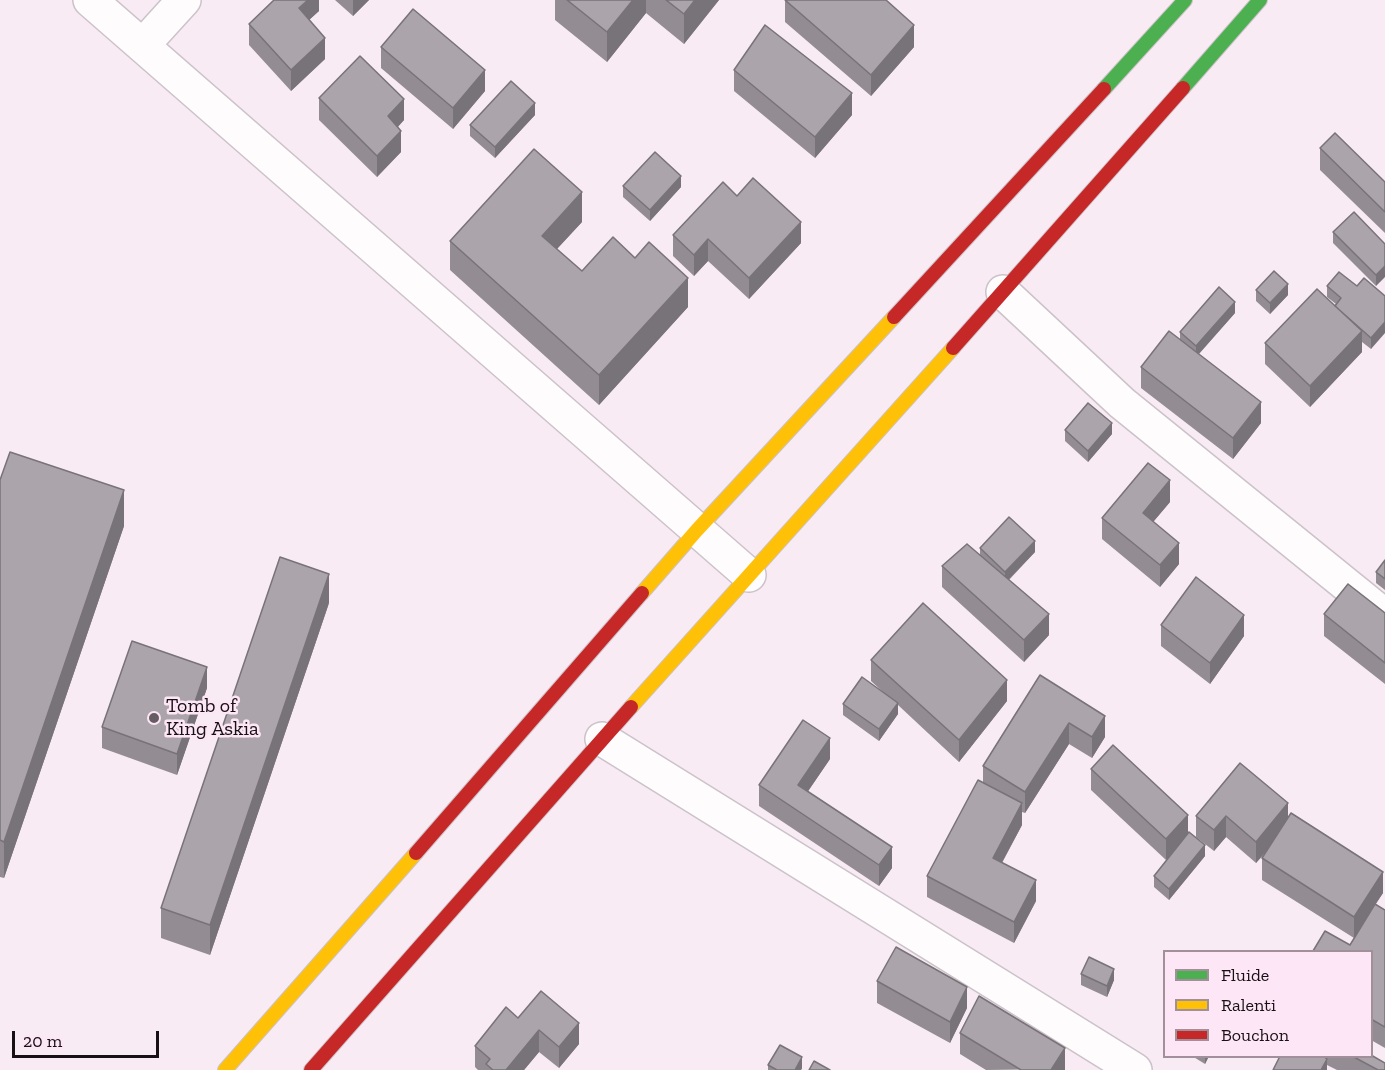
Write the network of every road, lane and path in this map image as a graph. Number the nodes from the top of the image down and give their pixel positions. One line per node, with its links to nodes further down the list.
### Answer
1 (90, 0): 5 (street)
2 (184, 0): 5 (street)
3 (1185, 0): 7 (street)
4 (1260, 0): 6 (street)
5 (143, 45): 7 (street)
6 (1003, 292): 8 (street); 9 (street)
7 (697, 530): 8 (street); 11 (street)
8 (749, 575): 10 (street)
9 (1385, 616)
10 (602, 740): 12 (street); 13 (street)
11 (225, 1070)
12 (312, 1070)
13 (1135, 1070)

